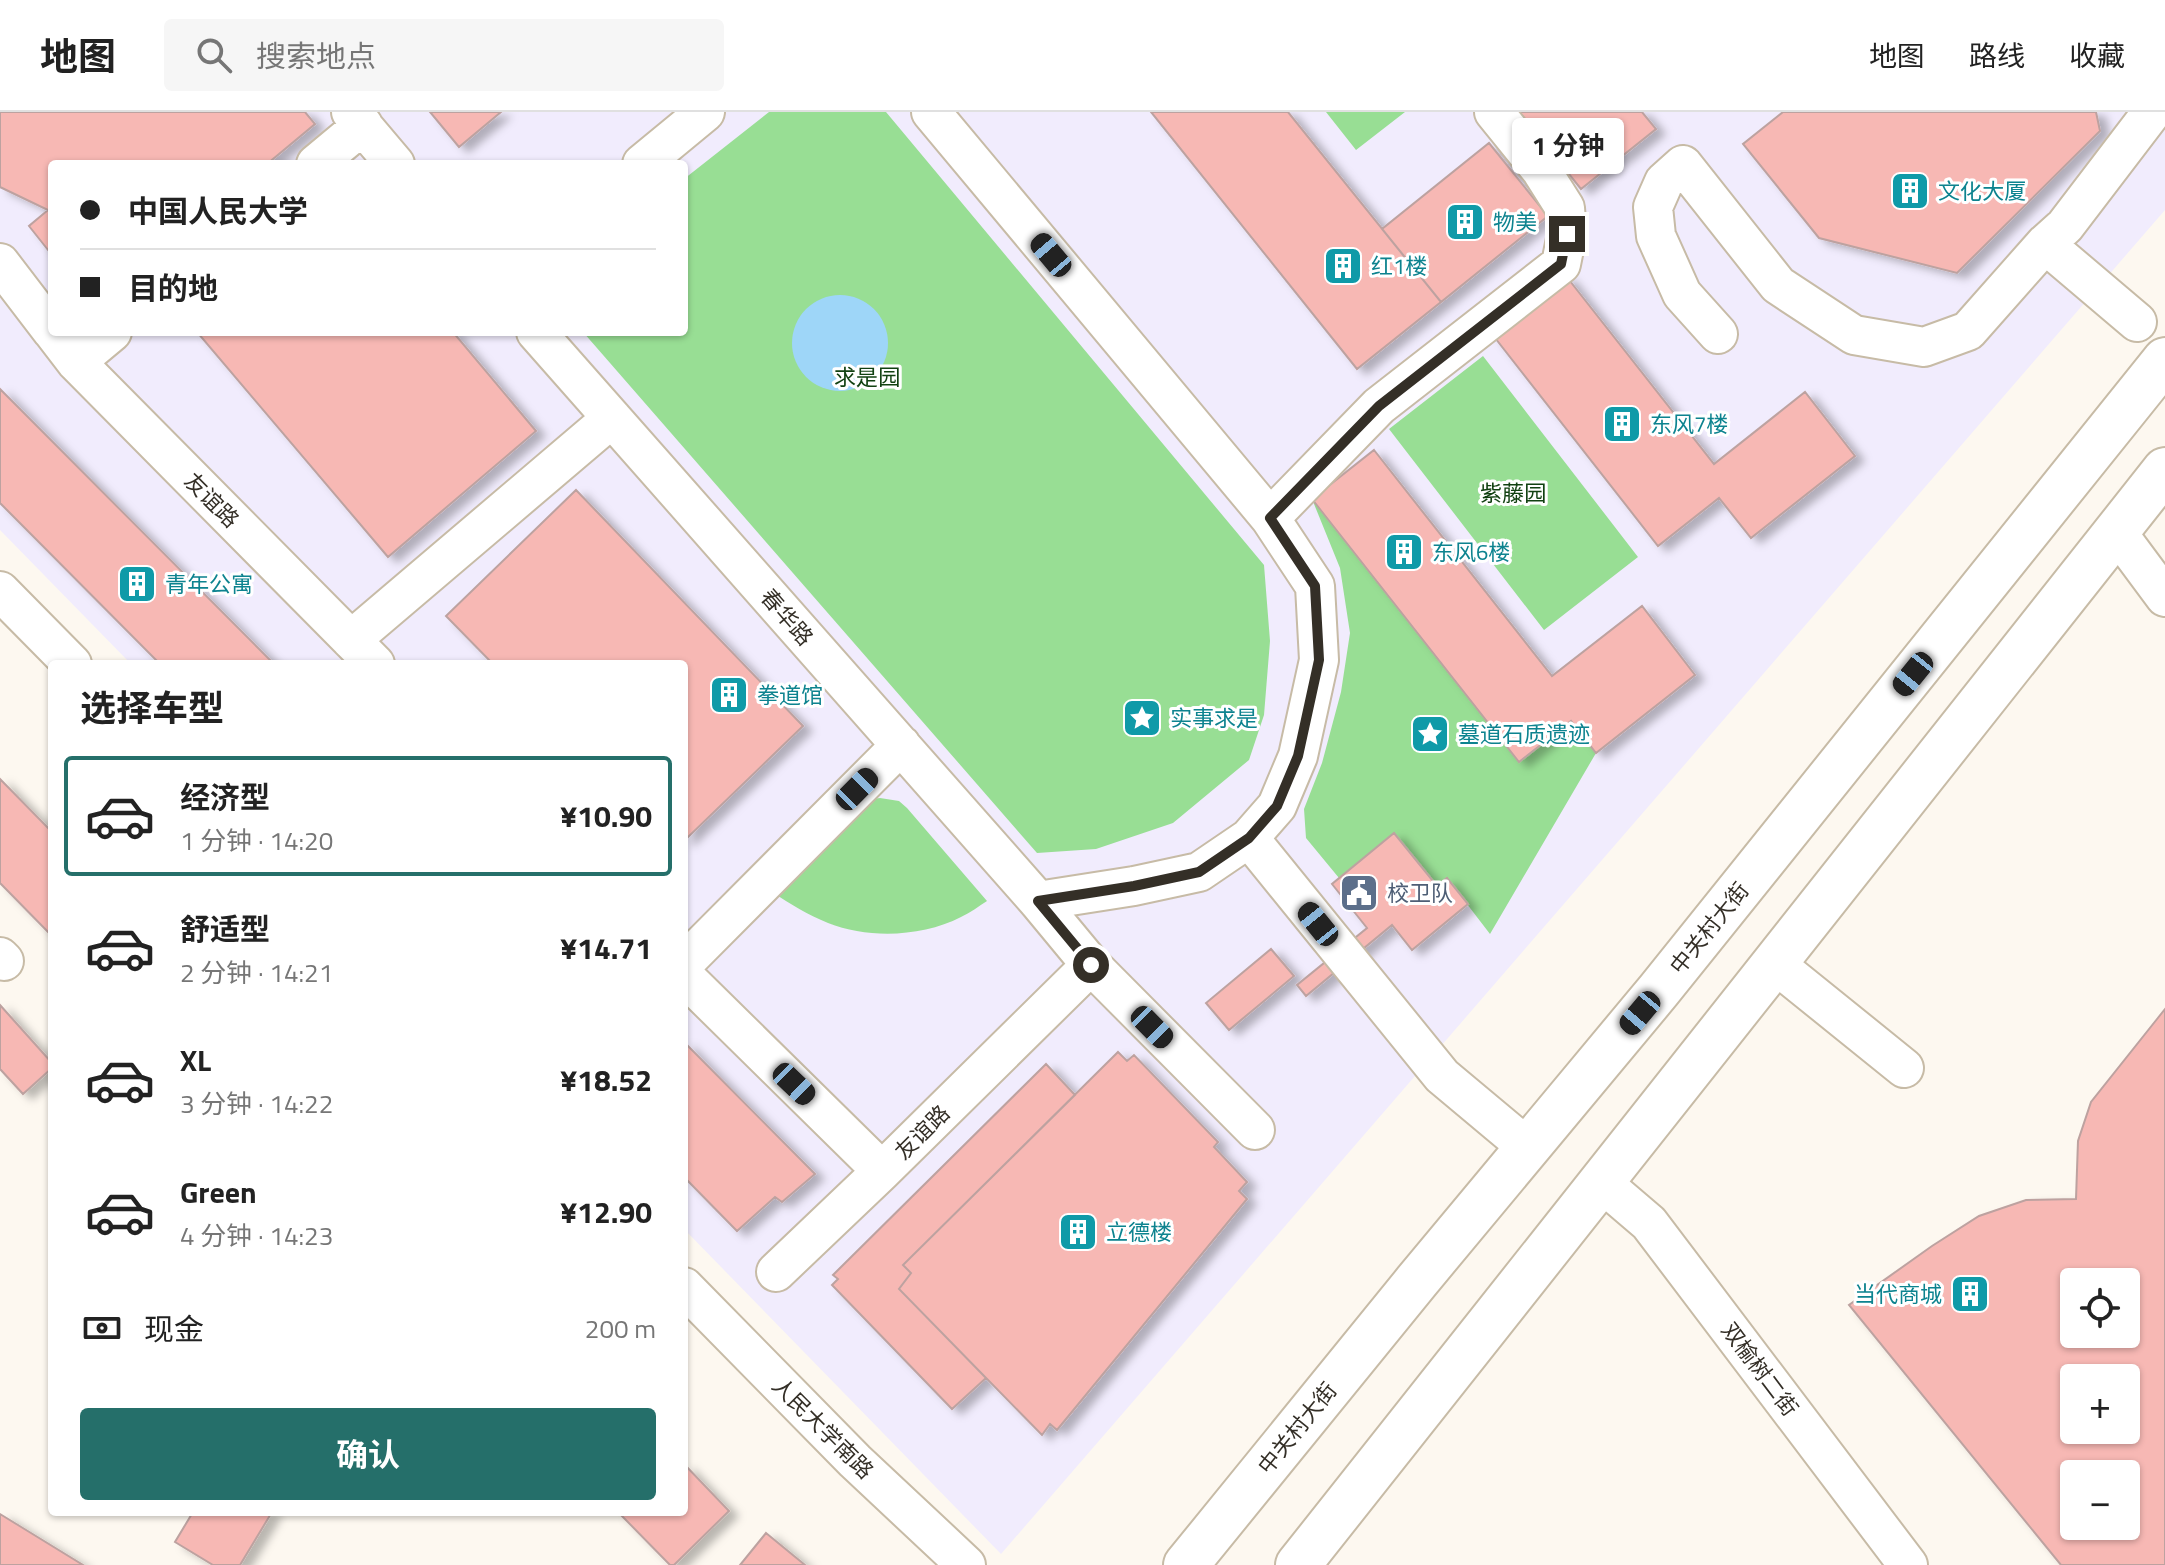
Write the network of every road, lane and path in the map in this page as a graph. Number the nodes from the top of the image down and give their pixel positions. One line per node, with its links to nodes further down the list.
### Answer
1 (705, 112): 8 (street)
2 (931, 112): 21 (street)
3 (1494, 112): 21 (street)
4 (2152, 112): 9 (street)
5 (357, 119): 6 (street); 7 (street)
6 (320, 160)
7 (392, 160)
8 (647, 160)
9 (2045, 244): 11 (street); 13 (street)
10 (0, 263): 12 (street, 友谊路)
11 (2137, 322)
12 (48, 326)
13 (1718, 334)
14 (56, 336): 18 (street, 友谊路)
15 (107, 336): 18 (street)
16 (540, 336): 19 (street, 春华路)
17 (2165, 360): 36 (main road, 中关村大街)
18 (76, 362): 25 (street, 友谊路)
19 (612, 418): 25 (street); 27 (street, 春华路)
20 (2165, 470): 22 (main road)
21 (1270, 518): 28 (street)
22 (2116, 531): 24 (street); 31 (main road)
23 (0, 591): 26 (street)
24 (2165, 597)
25 (363, 652)
26 (68, 660)
27 (901, 745): 29 (street, 春华路); 30 (street)
28 (1249, 838): 29 (street); 36 (street)
29 (1038, 901): 32 (street, 春华路)
30 (688, 959)
31 (1774, 963): 34 (street); 38 (main road)
32 (1091, 965): 35 (street, 春华路); 37 (street, 友谊路)
33 (688, 980): 37 (street, 友谊路)
34 (1904, 1068)
35 (1255, 1130)
36 (1528, 1148): 42 (main road, 中关村大街)
37 (882, 1171): 39 (street)
38 (1601, 1182): 43 (main road); 44 (street, 双榆树二街)
39 (776, 1272)
40 (688, 1291): 41 (street, 人民大学南路)
41 (966, 1565)
42 (1186, 1565)
43 (1298, 1565)
44 (1908, 1565)

